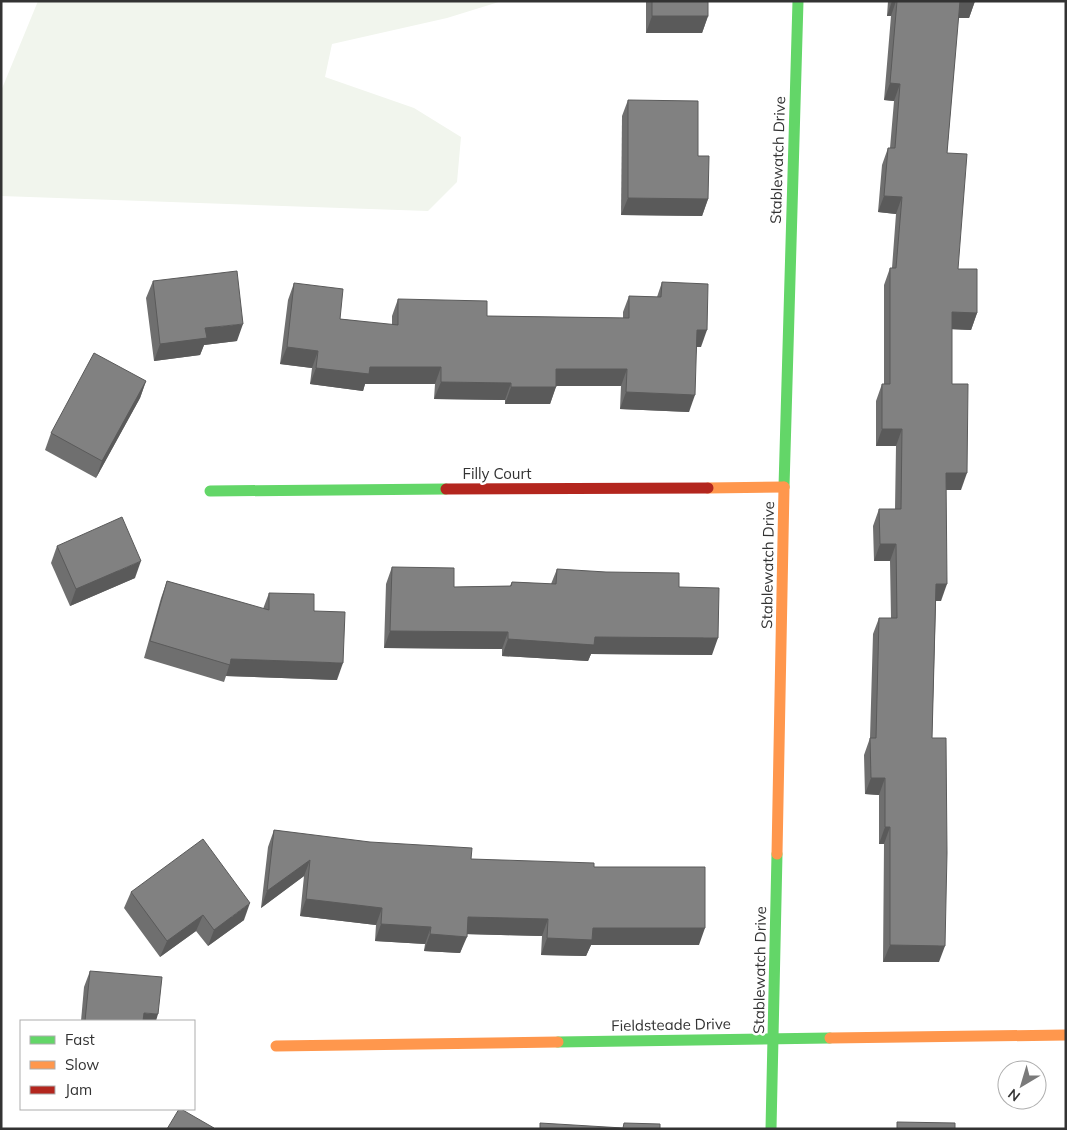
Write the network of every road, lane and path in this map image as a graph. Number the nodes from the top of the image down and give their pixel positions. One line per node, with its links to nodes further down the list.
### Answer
1 (798, 1): 2 (street, Stablewatch Drive)
2 (784, 487): 3 (street, Filly Court); 5 (street, Stablewatch Drive)
3 (210, 491)
4 (1066, 1035): 5 (street, Fieldsteade Drive)
5 (774, 1039): 6 (street, Fieldsteade Drive); 7 (street, Stablewatch Drive)
6 (276, 1046)
7 (771, 1129)

